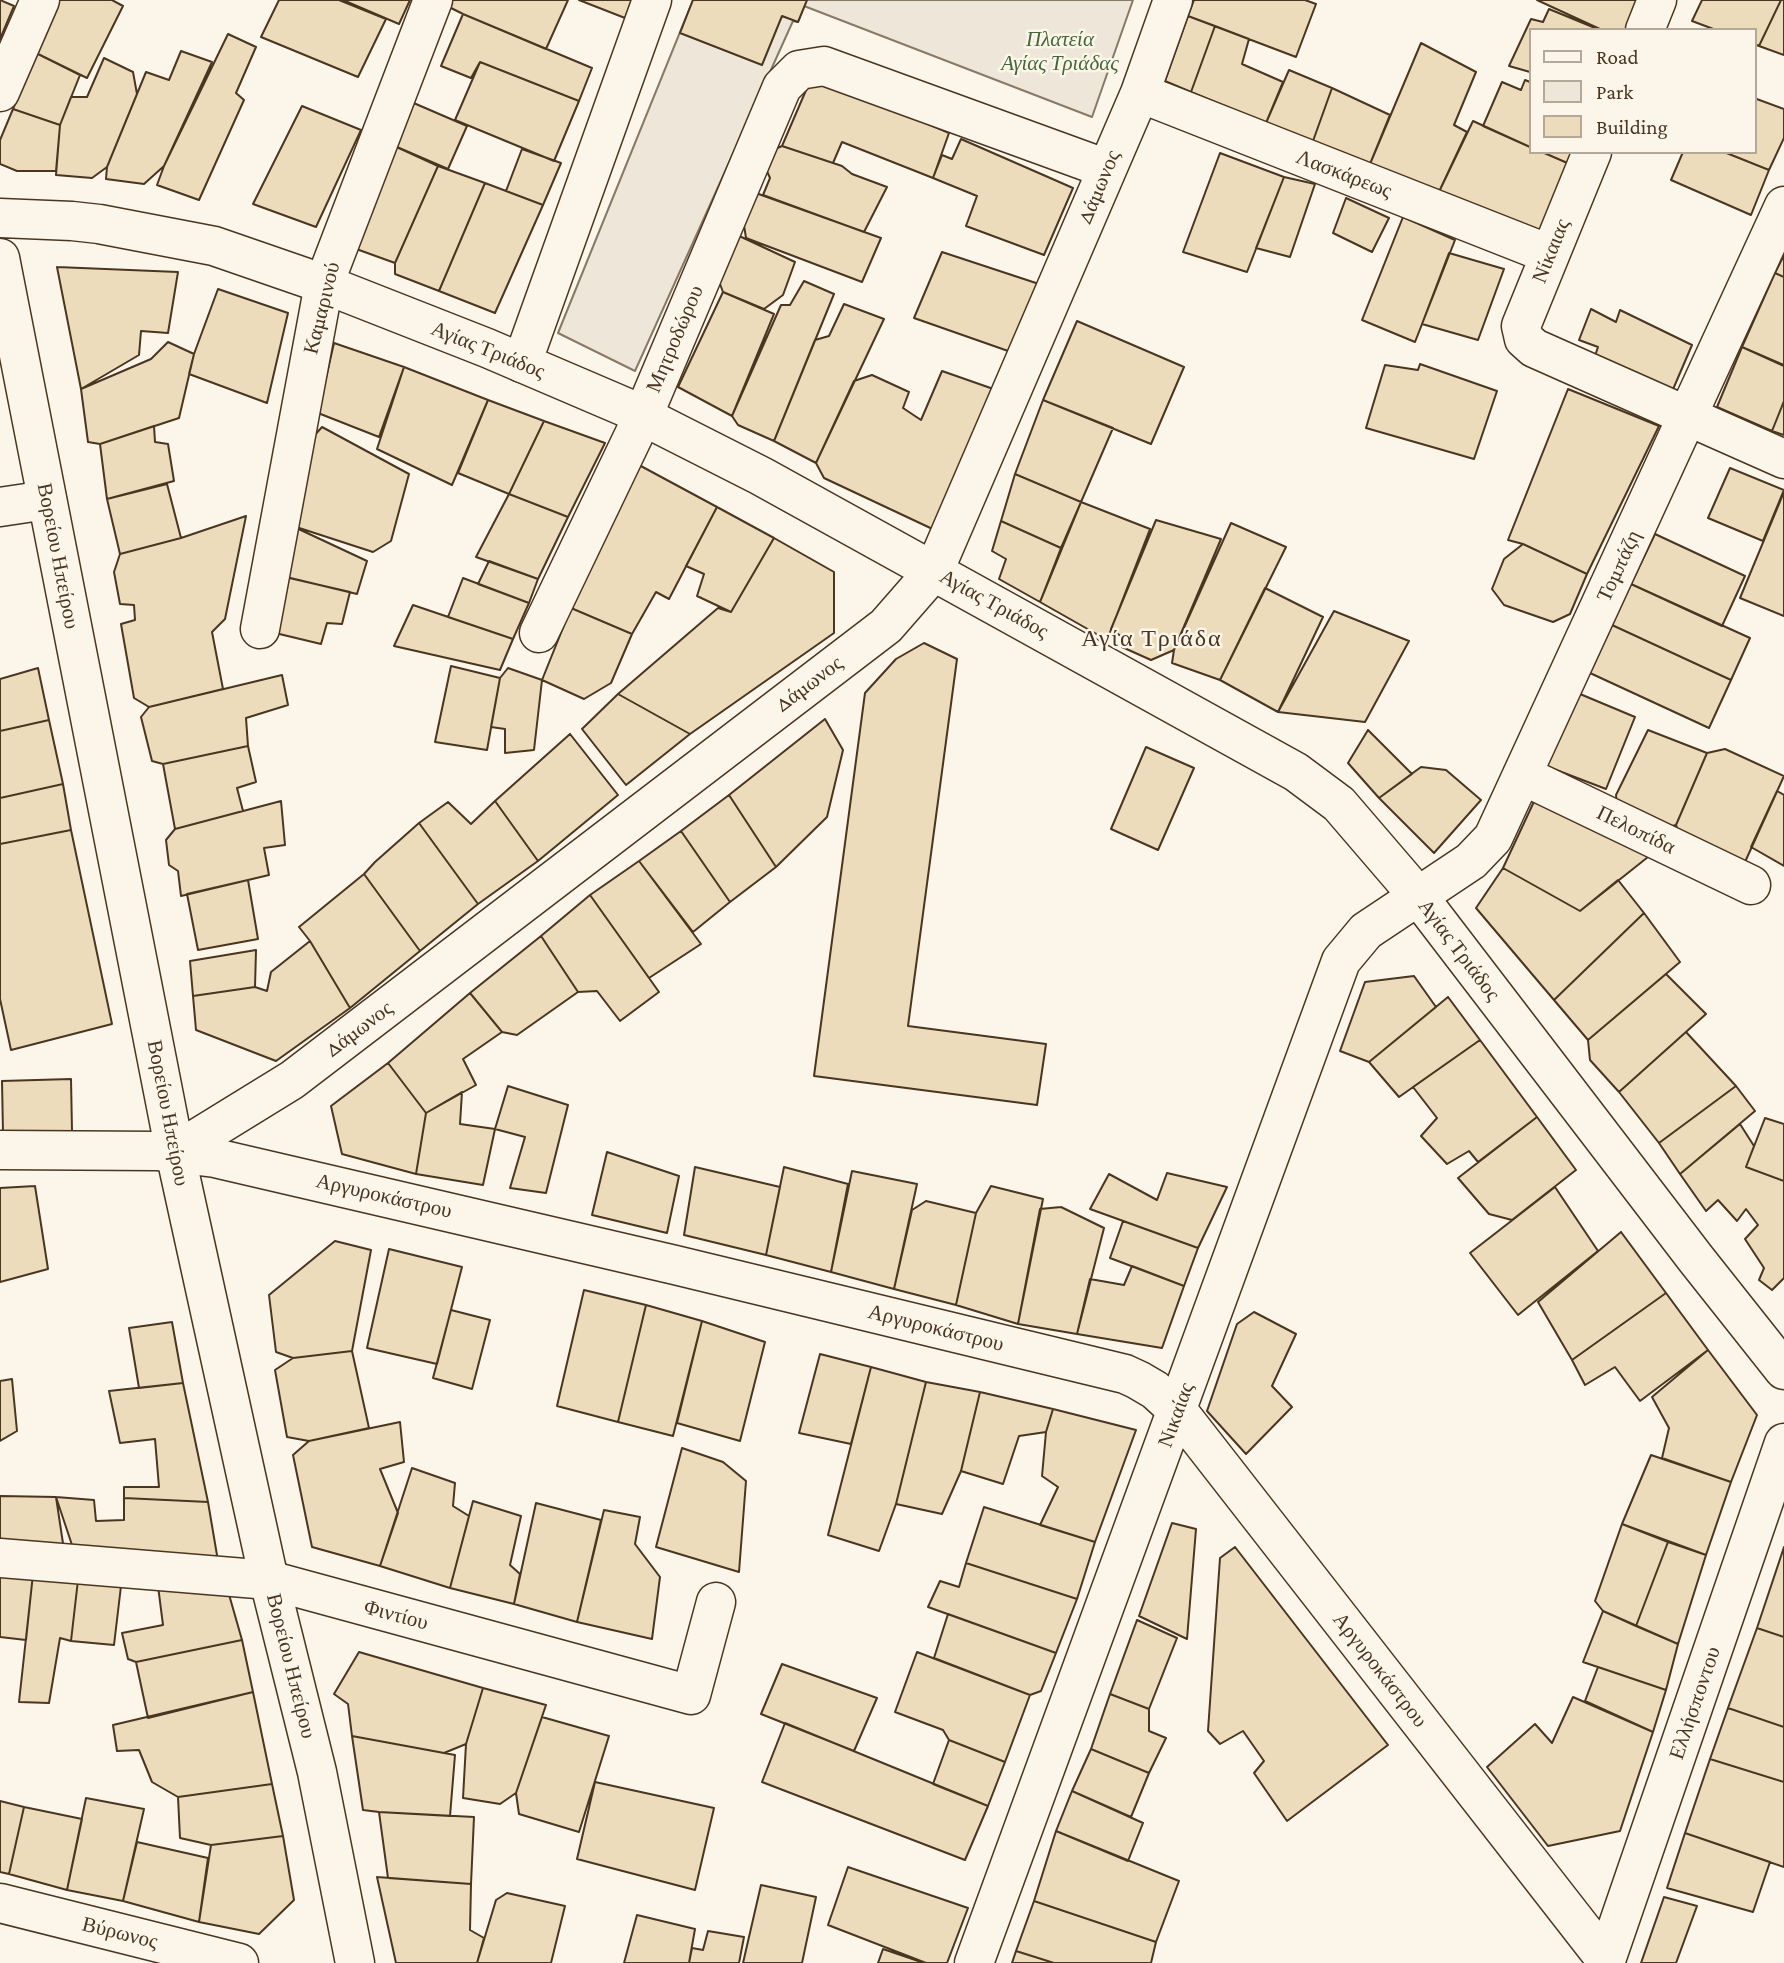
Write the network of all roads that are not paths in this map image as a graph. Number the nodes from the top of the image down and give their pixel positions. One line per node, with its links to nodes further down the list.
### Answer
1 (40, 0): 7 (street)
2 (433, 0): 15 (street, Καμαρινού)
3 (652, 0): 16 (street)
4 (1173, 0): 8 (street, Δάμωνος)
5 (1657, 0): 6 (street)
6 (1645, 28)
7 (0, 92)
8 (1140, 93): 10 (street, Δάμωνος); 13 (street, Λασκάρεως)
9 (1591, 154): 13 (street, Νίκαιας)
10 (1107, 169): 18 (street, Μητροδώρου); 22 (street, Δάμωνος)
11 (1784, 206): 17 (street, Τομπάζη)
12 (0, 218): 15 (street, Αγίας Τριάδος)
13 (1549, 254): 17 (street, Νίκαιας)
14 (0, 258): 20 (street, Βορείου Ηπείρου)
15 (324, 284): 16 (street, Αγίας Τριάδος); 23 (street, Καμαρινού)
16 (522, 363): 18 (street, Αγίας Τριάδος)
17 (1688, 415): 19 (street); 25 (street, Τομπάζη)
18 (643, 416): 22 (street, Αγίας Τριάδος); 24 (street, Μητροδώρου)
19 (1784, 459)
20 (47, 500): 21 (street); 29 (street, Βορείου Ηπείρου)
21 (0, 507)
22 (934, 571): 27 (street, Αγίας Τριάδος); 29 (street, Δάμωνος)
23 (260, 629)
24 (539, 633)
25 (1522, 775): 26 (street, Πελοπίδα); 27 (street, Τομπάζη)
26 (1751, 885)
27 (1418, 896): 30 (street, Αγίας Τριάδος); 31 (street, Νικαίας)
28 (0, 1150): 29 (street, Αργυροκάστρου)
29 (175, 1152): 31 (street, Αργυροκάστρου); 34 (street, Βορείου Ηπείρου)
30 (1784, 1370)
31 (1178, 1411): 37 (street, Αργυροκάστρου); 40 (street, Νικαίας)
32 (1784, 1443): 37 (street, Ελλήσποντου)
33 (0, 1558): 34 (street, Φιντίου)
34 (269, 1580): 35 (street, Φιντίου); 39 (street, Βορείου Ηπείρου)
35 (716, 1602)
36 (0, 1903): 38 (street, Βύρωνος)
37 (1606, 1961)
38 (239, 1963)
39 (355, 1963)
40 (974, 1963)

